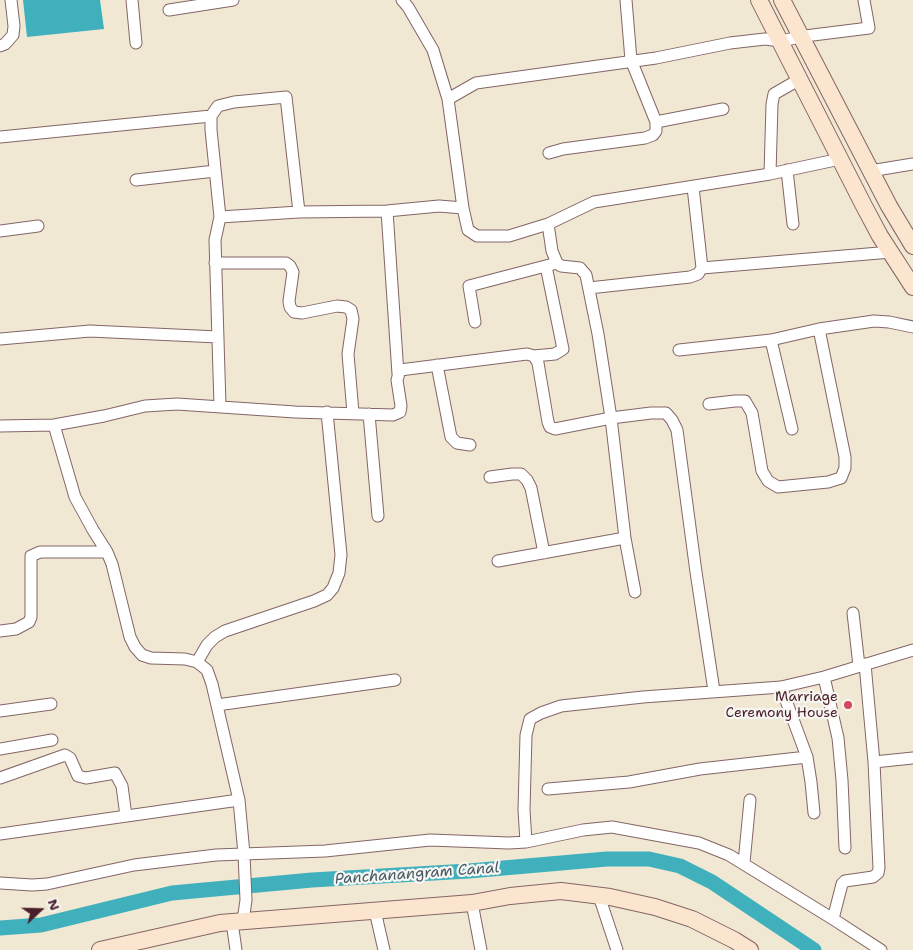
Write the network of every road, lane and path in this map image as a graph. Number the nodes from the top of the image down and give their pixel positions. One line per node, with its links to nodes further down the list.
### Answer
1 (12, 0): 13 (street)
2 (132, 0): 12 (street)
3 (234, 0): 9 (street)
4 (402, 0): 16 (street)
5 (626, 0): 14 (street)
6 (759, 0): 11 (street)
7 (782, 0): 10 (street)
8 (864, 0): 10 (street)
9 (169, 10)
10 (802, 36): 11 (street); 26 (street)
11 (781, 41): 14 (street); 15 (street)
12 (136, 42)
13 (0, 46)
14 (632, 60): 16 (street); 19 (street)
15 (800, 79): 22 (street); 27 (street)
16 (448, 99): 30 (street)
17 (723, 109): 19 (street)
18 (211, 116): 20 (street); 25 (street); 31 (street)
19 (656, 122): 21 (street)
20 (0, 137)
21 (549, 153)
22 (840, 159): 24 (street); 39 (street)
23 (913, 164): 26 (street)
24 (787, 170): 27 (street); 35 (street)
25 (215, 171): 28 (street); 33 (street)
26 (870, 171): 38 (street)
27 (770, 174): 29 (street)
28 (136, 180)
29 (693, 187): 34 (street); 42 (street)
30 (463, 208): 32 (street); 34 (street)
31 (299, 212): 32 (street); 33 (street)
32 (387, 212): 54 (street)
33 (220, 217): 40 (street)
34 (548, 224): 41 (street)
35 (793, 224)
36 (38, 226): 37 (street)
37 (0, 231)
38 (913, 246)
39 (891, 252): 42 (street); 43 (street)
40 (216, 263): 48 (street); 58 (street)
41 (552, 265): 44 (street); 45 (street); 52 (street)
42 (702, 268): 44 (street)
43 (913, 287)
44 (589, 288): 60 (street)
45 (475, 322)
46 (913, 327): 47 (street)
47 (819, 329): 50 (street); 55 (street)
48 (218, 338): 49 (street); 56 (street)
49 (0, 339)
50 (772, 340): 51 (street); 63 (street)
51 (678, 350)
52 (534, 356): 53 (street); 60 (street)
53 (437, 365): 54 (street); 64 (street)
54 (398, 374): 59 (street)
55 (709, 404)
56 (220, 406): 57 (street); 61 (street)
57 (327, 412): 58 (street); 75 (street)
58 (353, 413): 59 (street)
59 (369, 414): 66 (street)
60 (611, 418): 67 (street); 80 (street)
61 (54, 425): 62 (street); 68 (street)
62 (0, 426)
63 (792, 429)
64 (470, 445)
65 (490, 477): 69 (street)
66 (378, 516)
67 (626, 538): 69 (street); 71 (street)
68 (107, 552): 73 (street); 75 (street)
69 (544, 553): 70 (street)
70 (498, 561)
71 (634, 592)
72 (853, 613): 76 (street)
73 (0, 631)
74 (913, 650): 76 (street)
75 (197, 662): 82 (street)
76 (862, 665): 77 (street); 88 (street)
77 (824, 677): 79 (street); 97 (street)
78 (394, 680): 82 (street)
79 (781, 688): 80 (street); 86 (street)
80 (714, 691): 96 (street)
81 (51, 704): 83 (street)
82 (217, 705): 91 (street)
83 (0, 711)
84 (52, 740): 85 (street)
85 (0, 749)
86 (807, 756): 90 (street); 93 (street)
87 (913, 758): 88 (street)
88 (874, 762): 104 (street)
89 (0, 778): 94 (street)
90 (548, 789)
91 (238, 800): 94 (street); 98 (street)
92 (750, 800): 99 (street)
93 (814, 813)
94 (126, 816): 95 (street)
95 (0, 834)
96 (526, 842): 98 (street); 99 (street)
97 (845, 848)
98 (244, 854): 100 (street); 105 (street)
99 (744, 863): 104 (street)
100 (0, 884)
101 (600, 896): 102 (street); 110 (street); 111 (street)
102 (472, 903): 103 (street); 109 (street)
103 (375, 911): 105 (street); 108 (street)
104 (833, 919): 112 (street)
105 (238, 922): 106 (street); 107 (street)
106 (100, 950)
107 (236, 950)
108 (384, 950)
109 (481, 950)
110 (617, 950)
111 (750, 950)
112 (881, 950)

